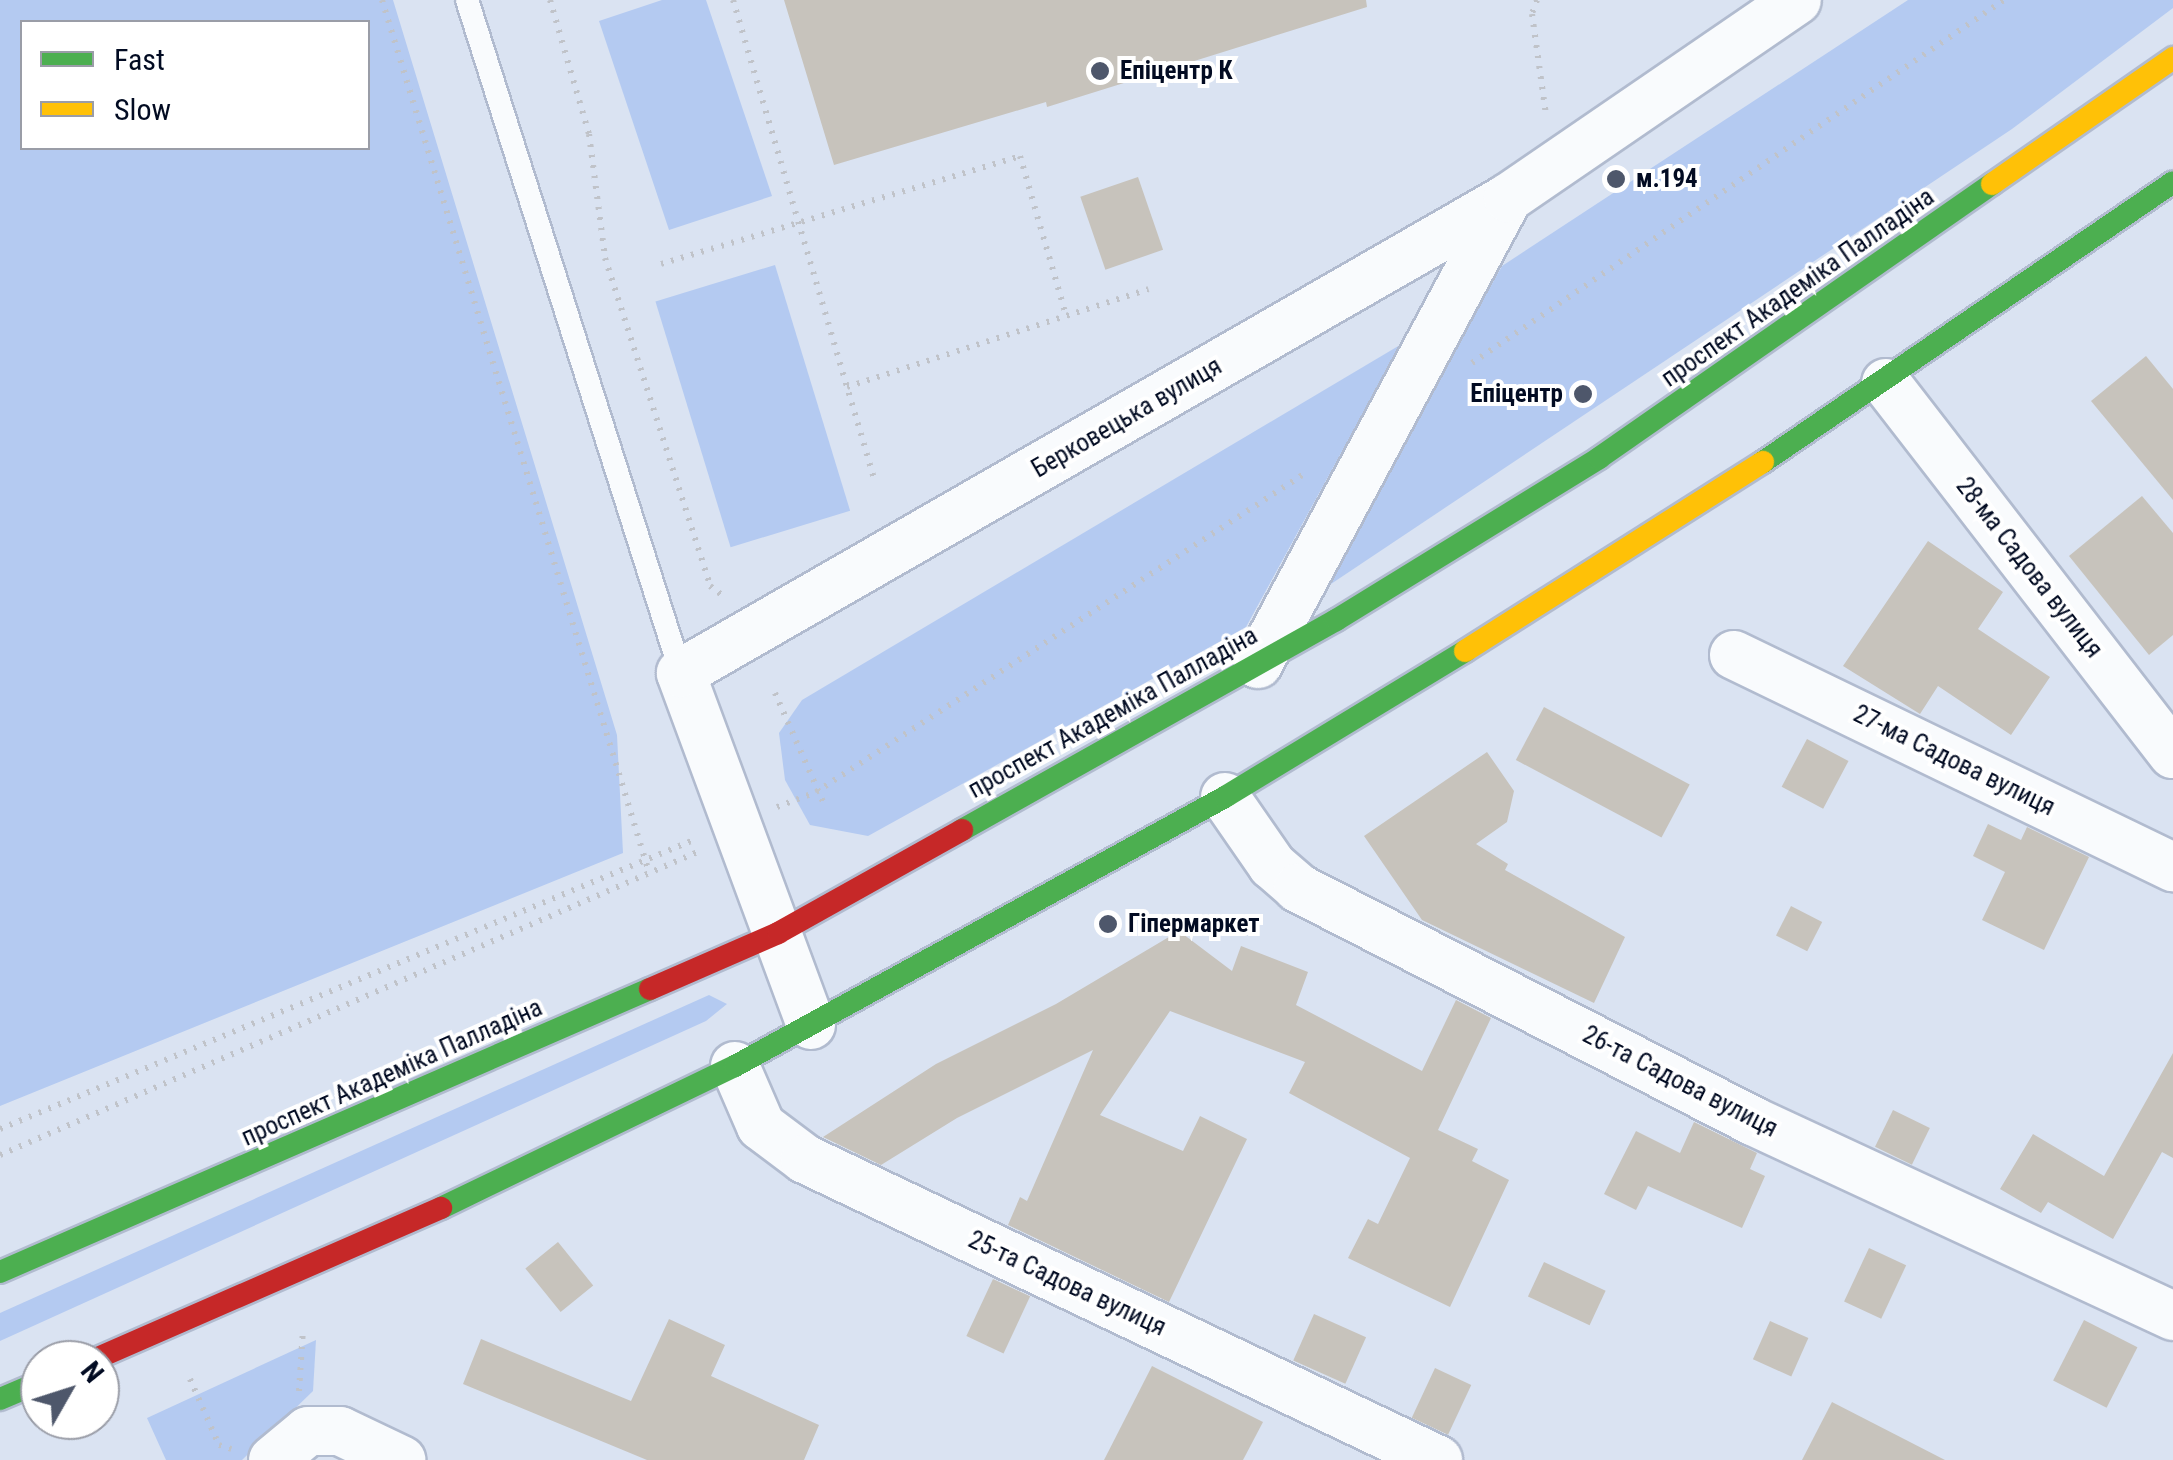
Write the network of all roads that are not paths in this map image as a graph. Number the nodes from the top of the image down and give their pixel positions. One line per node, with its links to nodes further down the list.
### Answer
1 (468, 0): 9 (lane)
2 (1797, 0): 5 (street, Берковецька вулиця)
3 (2173, 58): 8 (highway, проспект Академіка Палладіна)
4 (2173, 182): 6 (highway)
5 (1508, 198): 8 (street); 9 (street, Берковецька вулиця)
6 (1886, 383): 10 (street, 28-ма Садова вулиця); 11 (highway)
7 (1734, 654): 12 (street, 27-ма Садова вулиця)
8 (1258, 664): 13 (highway, проспект Академіка Палладіна)
9 (681, 673): 13 (street)
10 (2173, 754)
11 (1224, 797): 14 (highway); 17 (street, 26-та Садова вулиця)
12 (2173, 868)
13 (778, 933): 14 (street); 16 (highway, проспект Академіка Палладіна)
14 (811, 1025): 15 (highway)
15 (735, 1066): 18 (highway); 21 (street, 25-та Садова вулиця)
16 (0, 1272)
17 (2173, 1316)
18 (120, 1349)
19 (276, 1448): 20 (street)
20 (401, 1460)
21 (1438, 1460)

